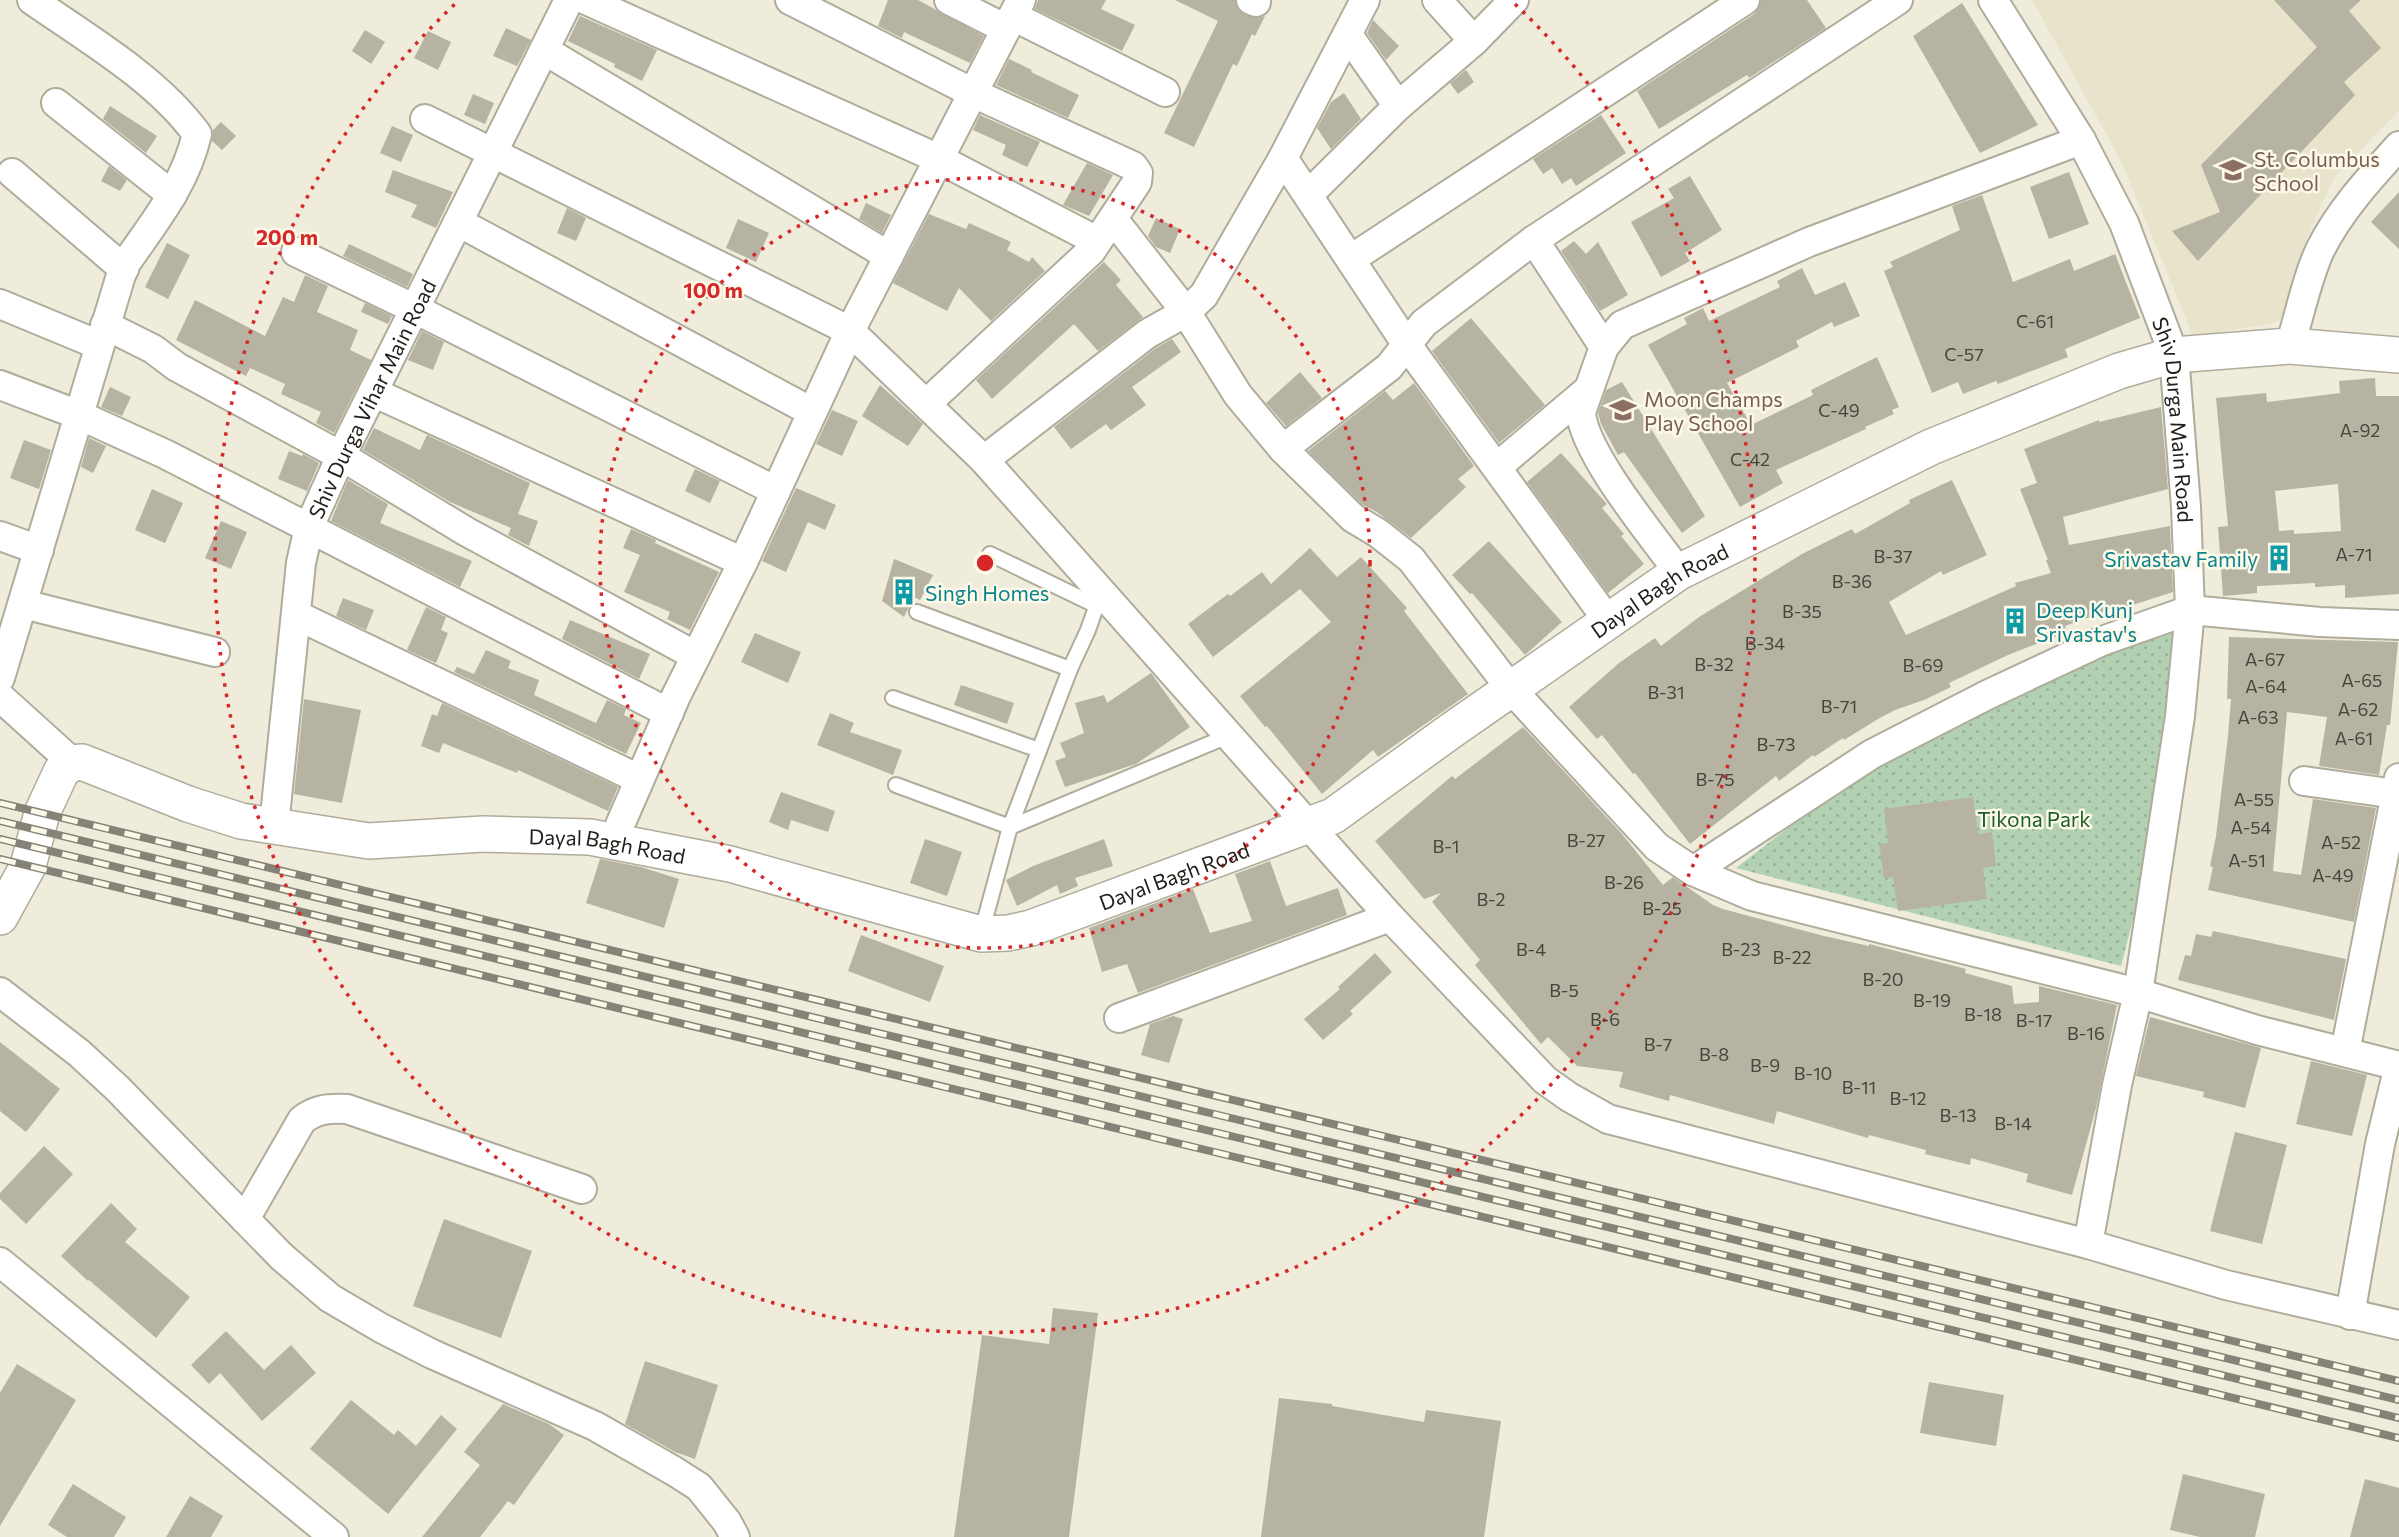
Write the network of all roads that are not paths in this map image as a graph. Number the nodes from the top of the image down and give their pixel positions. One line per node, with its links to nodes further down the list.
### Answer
1 (32, 0): 27 (street)
2 (569, 0): 15 (street, Shiv Durga Vihar Main Road)
3 (586, 0): 25 (street)
4 (790, 0): 17 (street)
5 (949, 0): 12 (street)
6 (1365, 0): 13 (street)
7 (1437, 0): 14 (street)
8 (1514, 0): 14 (street)
9 (1745, 0): 35 (street)
10 (1898, 0): 31 (street)
11 (1993, 0): 21 (street, Shiv Durga Main Road)
12 (1013, 15): 16 (street); 17 (street)
13 (1348, 35): 19 (street); 24 (street)
14 (1474, 41): 19 (street)
15 (544, 50): 23 (street, Shiv Durga Vihar Main Road); 34 (street)
16 (1165, 92)
17 (973, 93): 25 (street); 29 (street)
18 (56, 103): 27 (street)
19 (1398, 106): 28 (street)
20 (425, 119): 23 (street)
21 (2081, 140): 44 (street); 45 (street, Shiv Durga Main Road)
22 (2399, 146): 43 (street)
23 (493, 151): 30 (street, Shiv Durga Vihar Main Road); 40 (street)
24 (1283, 158): 28 (street); 39 (street)
25 (939, 159): 32 (street); 34 (street)
26 (12, 173): 36 (street)
27 (172, 195): 36 (street)
28 (1308, 195): 35 (street)
29 (1114, 219): 32 (street); 39 (street)
30 (458, 222): 38 (street, Shiv Durga Vihar Main Road); 51 (street)
31 (1534, 240): 42 (street); 44 (street)
32 (1097, 242): 50 (street)
33 (296, 252): 38 (street)
34 (889, 256): 40 (street)
35 (1351, 259): 42 (street)
36 (124, 269): 41 (street)
37 (0, 304): 41 (street)
38 (415, 309): 49 (street, Shiv Durga Vihar Main Road); 57 (street)
39 (1186, 312): 53 (street); 55 (street)
40 (850, 331): 50 (street); 51 (street)
41 (102, 335): 52 (street); 54 (street)
42 (1406, 345): 53 (street); 56 (street)
43 (2290, 346): 45 (street); 46 (street)
44 (1604, 348): 48 (street)
45 (2174, 355): 63 (street, Dayal Bagh Road); 66 (street, Shiv Durga Main Road)
46 (2399, 355)
47 (0, 385): 52 (street)
48 (1589, 389): 56 (street); 63 (street)
49 (373, 391): 54 (street, Shiv Durga Vihar Main Road); 62 (street)
50 (926, 404): 55 (street)
51 (812, 412): 57 (street)
52 (79, 415): 58 (street); 60 (street)
53 (1283, 449): 75 (street)
54 (341, 456): 58 (street, Shiv Durga Vihar Main Road); 72 (street)
55 (984, 460): 64 (street)
56 (1497, 467): 69 (street)
57 (776, 491): 62 (street)
58 (309, 527): 68 (street, Shiv Durga Vihar Main Road); 78 (street)
59 (0, 536): 60 (street)
60 (39, 550): 65 (street)
61 (990, 554): 64 (lane)
62 (743, 562): 72 (street)
63 (1679, 572): 69 (street, Dayal Bagh Road)
64 (1098, 599): 73 (lane); 79 (street)
65 (23, 604): 71 (street); 74 (street)
66 (2190, 611): 70 (street); 90 (street); 95 (street, Shiv Durga Main Road)
67 (917, 612): 73 (lane)
68 (296, 615): 82 (street); 87 (street, Shiv Durga Vihar Main Road)
69 (1609, 622): 75 (street, Dayal Bagh Road)
70 (2399, 625)
71 (215, 652)
72 (696, 656): 78 (street)
73 (1070, 669): 80 (lane)
74 (0, 678)
75 (1511, 689): 86 (street, Dayal Bagh Road); 90 (street)
76 (0, 697): 81 (street)
77 (893, 698): 80 (lane)
78 (669, 713): 82 (street)
79 (1228, 736): 86 (street); 88 (lane)
80 (1039, 750): 88 (lane)
81 (73, 763): 87 (street, Dayal Bagh Road); 91 (street)
82 (639, 779): 89 (street)
83 (2304, 781): 85 (street)
84 (896, 785): 88 (lane)
85 (2397, 799): 97 (street)
86 (1307, 824): 92 (street); 93 (street, Dayal Bagh Road)
87 (274, 826): 89 (street, Dayal Bagh Road)
88 (1010, 827): 93 (lane)
89 (613, 841): 93 (street, Dayal Bagh Road)
90 (1693, 871): 95 (street)
91 (0, 917)
92 (1390, 917): 96 (street); 101 (street)
93 (981, 934)
94 (0, 992): 100 (street)
95 (2138, 993): 97 (street); 101 (street, Shiv Durga Main Road)
96 (1119, 1018)
97 (2344, 1052): 98 (street)
98 (2399, 1066): 103 (street)
99 (582, 1189): 100 (street)
100 (245, 1219): 106 (street)
101 (2088, 1244): 103 (street)
102 (0, 1262): 105 (street)
103 (2350, 1315): 104 (street)
104 (2399, 1325)
105 (334, 1537)
106 (735, 1537)

